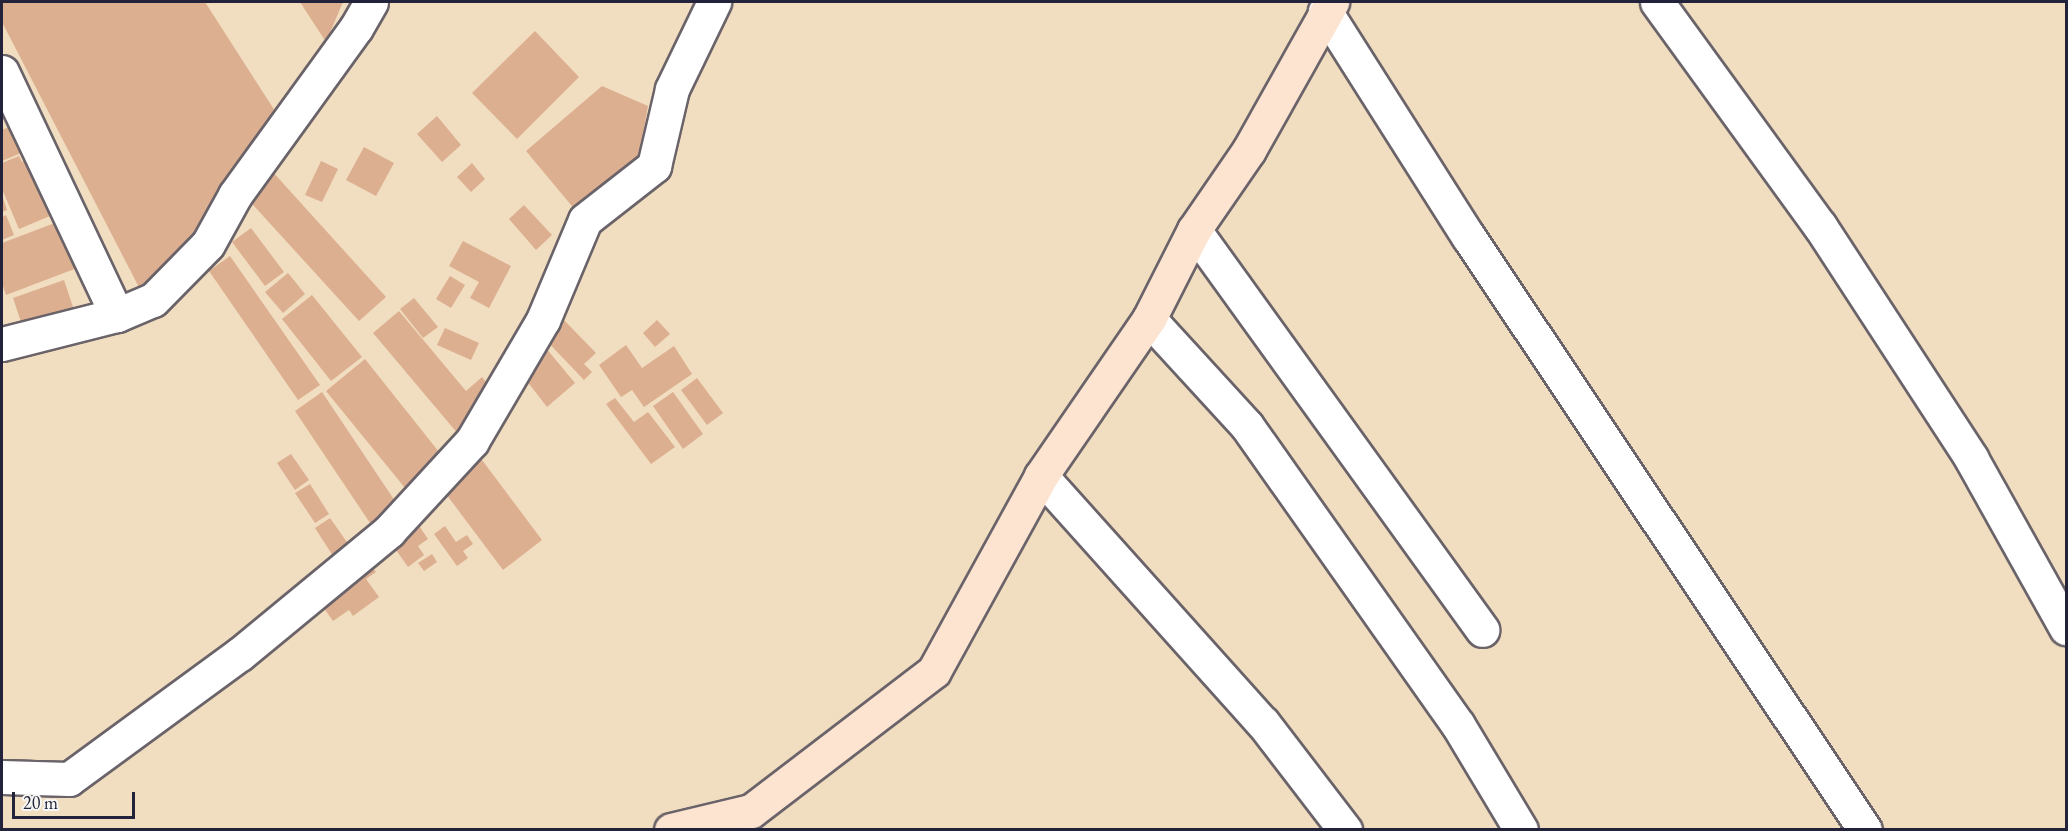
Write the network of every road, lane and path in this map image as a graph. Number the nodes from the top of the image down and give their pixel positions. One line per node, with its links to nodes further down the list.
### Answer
1 (370, 2): 7 (street)
2 (714, 2): 13 (street)
3 (1658, 2): 11 (street)
4 (1328, 6): 6 (main road); 17 (street)
5 (2, 72): 7 (street)
6 (1194, 230): 8 (main road); 12 (street)
7 (117, 315): 9 (street)
8 (1149, 319): 10 (main road); 16 (street)
9 (2, 344)
10 (1041, 476): 14 (main road); 15 (street)
11 (2067, 628)
12 (1484, 630)
13 (2, 777)
14 (671, 830)
15 (1345, 830)
16 (1521, 830)
17 (1865, 830)

